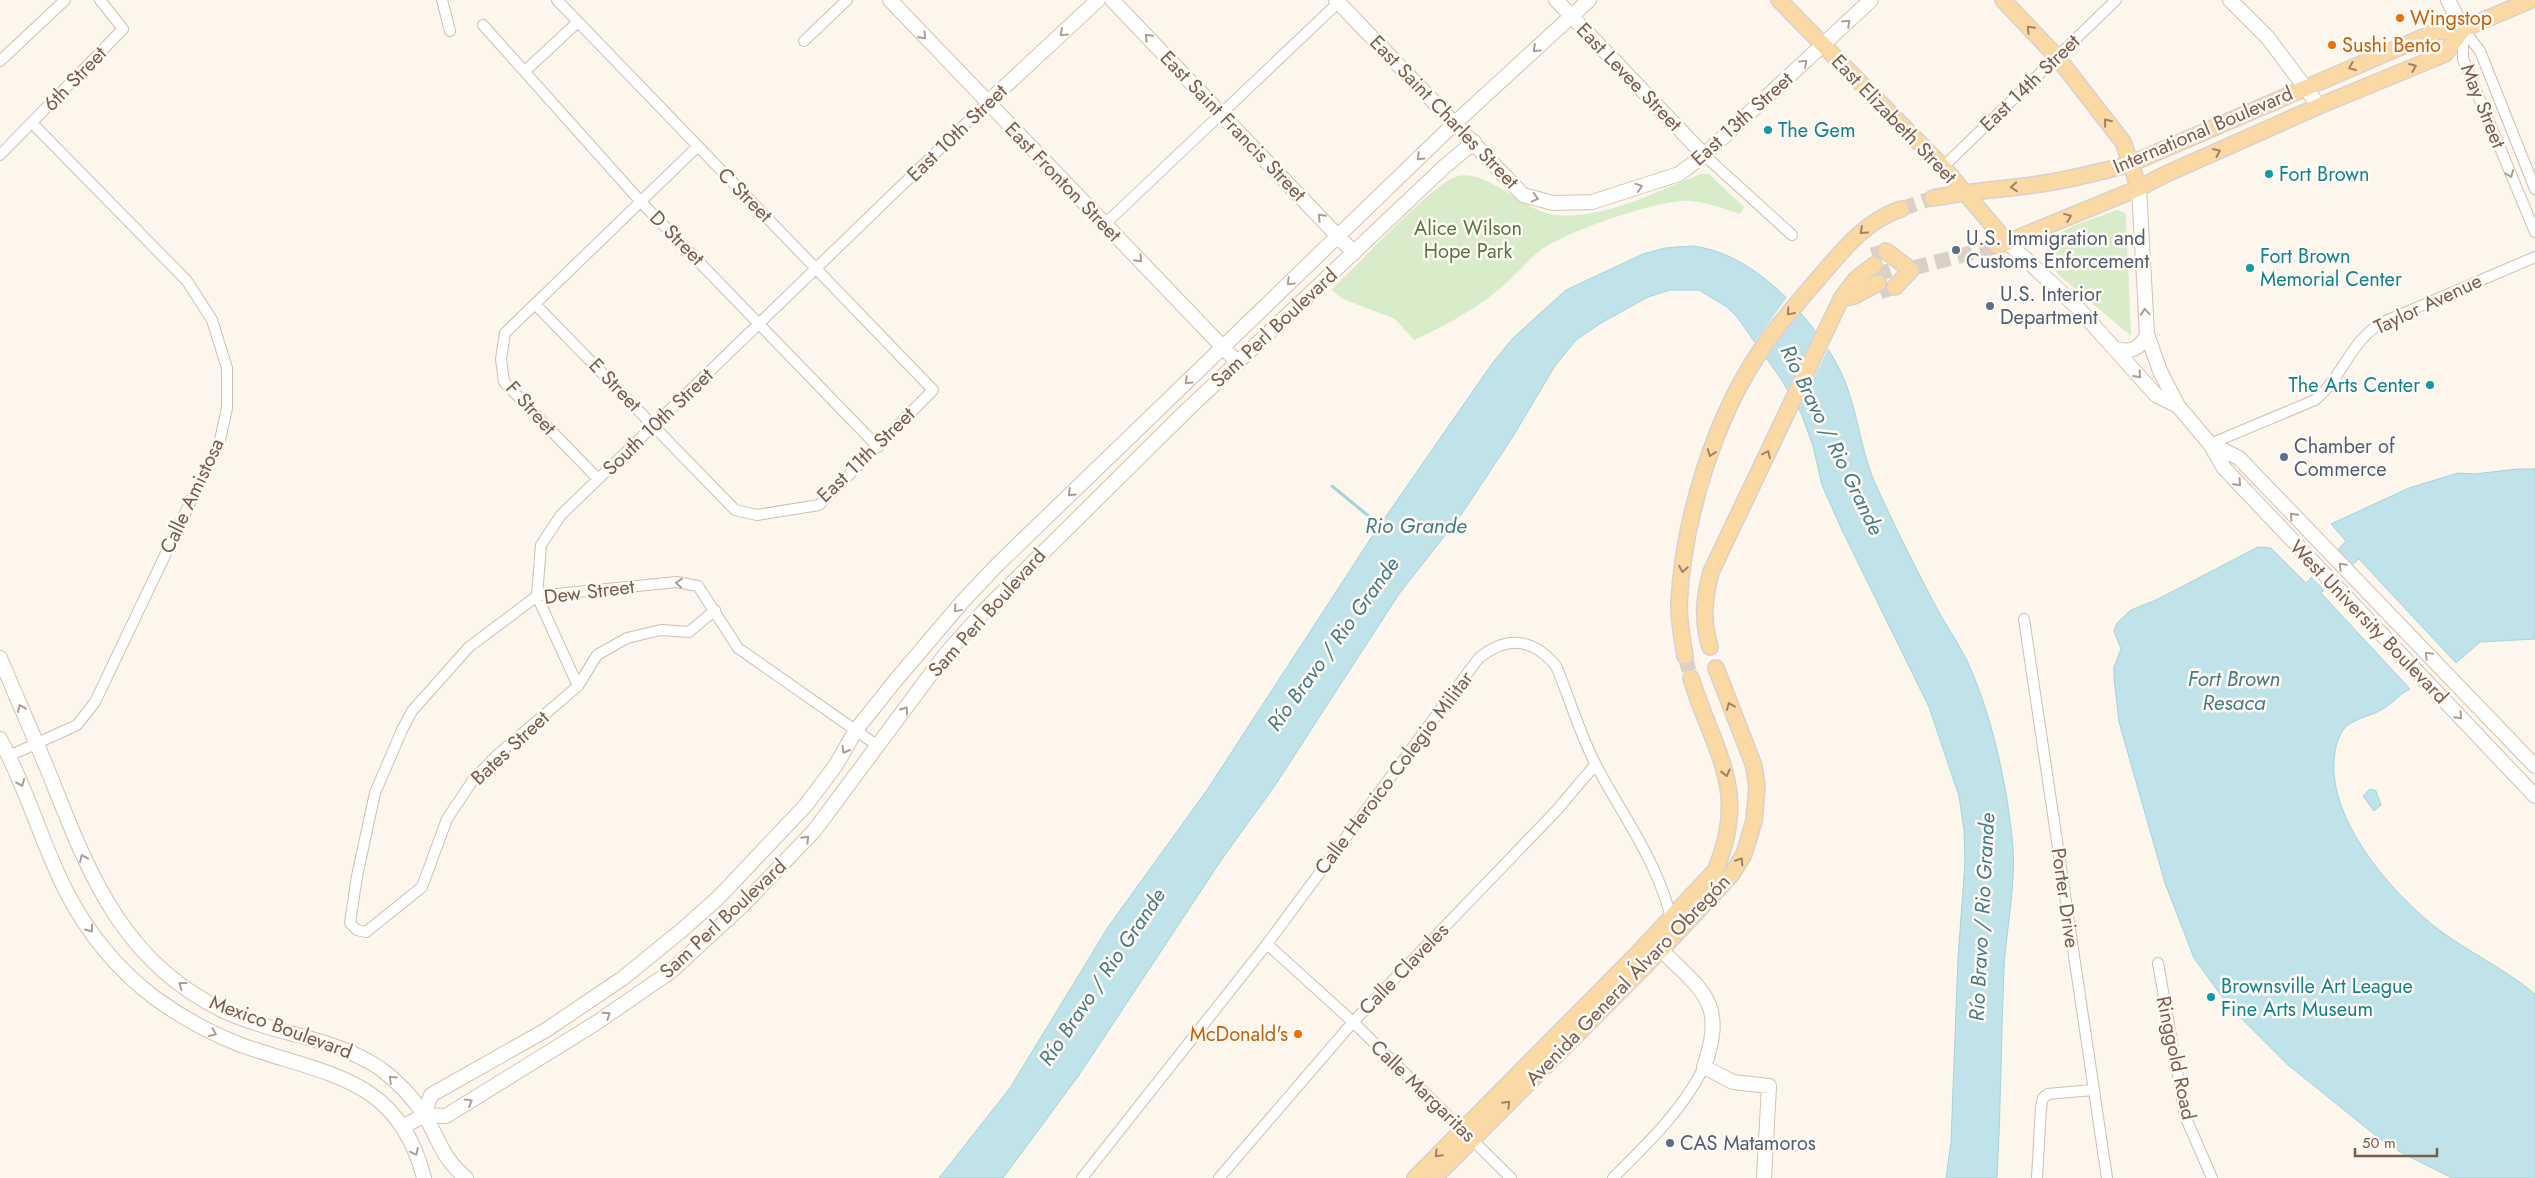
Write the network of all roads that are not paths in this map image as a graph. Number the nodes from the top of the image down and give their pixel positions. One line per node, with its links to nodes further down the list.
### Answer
1 (65, 0): 27 (street)
2 (100, 0): 34 (street, 6th Street)
3 (442, 0): 23 (street)
4 (558, 0): 20 (street, C Street)
5 (846, 0): 24 (street)
6 (890, 0): 30 (main road, East Fronton Street, one-way to 30)
7 (1098, 0): 30 (main road, East 10th Street, one-way to 30)
8 (1112, 0): 32 (main road, East Saint Francis Street, one-way to 8)
9 (1556, 0): 19 (main road, East Levee Street)
10 (1589, 0): 19 (main road, Sam Perl Boulevard)
11 (1779, 0): 25 (main road, East Elizabeth Street)
12 (1871, 0): 25 (main road, East 13th Street, one-way to 12)
13 (2003, 0): 26 (main road, one-way to 13)
14 (2116, 0): 26 (street, East 14th Street)
15 (2230, 0): 29 (main road)
16 (2448, 0): 22 (main road)
17 (2531, 0): 22 (main road, International Boulevard)
18 (1338, 1): 32 (street); 33 (main road, East Saint Charles Street)
19 (1572, 17): 33 (main road, Sam Perl Boulevard, one-way to 33); 38 (main road, East Levee Street)
20 (578, 22): 28 (street); 36 (street, C Street)
21 (483, 25): 28 (street, D Street)
22 (2463, 29): 29 (main road, International Boulevard, one-way to 29); 31 (main road, International Boulevard, one-way to 22); 42 (street, May Street); 49 (street, May Street, one-way to 49)
23 (450, 31)
24 (804, 41)
25 (1823, 46): 38 (main road, East 13th Street, one-way to 25); 40 (main road, East Elizabeth Street)
26 (2057, 57): 39 (main road, one-way to 26); 40 (street, East 14th Street)
27 (0, 61)
28 (525, 71): 45 (street, D Street)
29 (2304, 87): 31 (main road); 39 (main road, International Boulevard)
30 (987, 103): 48 (main road, East Fronton Street); 55 (street, East 10th Street)
31 (2319, 106): 41 (main road, International Boulevard, one-way to 31)
32 (1222, 113): 48 (street); 51 (main road, East Saint Francis Street, one-way to 32)
33 (1455, 123): 35 (main road, East Saint Charles Street); 51 (main road, Sam Perl Boulevard, one-way to 51)
34 (33, 124): 37 (street, 6th Street); 81 (street, Calle Amistosa)
35 (1474, 142): 46 (main road, East Saint Charles Street, one-way to 46); 53 (main road, Sam Perl Boulevard)
36 (697, 147): 45 (street, F Street); 55 (street, C Street)
37 (0, 155)
38 (1704, 155): 46 (main road, East 13th Street, one-way to 38); 50 (street, East Levee Street)
39 (2130, 164): 41 (main road); 43 (main road, International Boulevard, one-way to 43)
40 (1943, 167): 43 (main road, East Elizabeth Street)
41 (2139, 188): 52 (main road, International Boulevard, one-way to 41); 59 (main road, West University Boulevard, one-way to 41)
42 (2535, 189)
43 (1964, 192): 44 (main road, International Boulevard); 52 (main road, East Elizabeth Street)
44 (1933, 198)
45 (641, 202): 57 (street, F Street); 58 (street, D Street)
46 (1592, 202)
47 (1901, 209): 74 (main road, one-way to 74)
48 (1105, 224): 60 (main road, East Fronton Street, one-way to 60)
49 (2535, 232)
50 (1792, 235)
51 (1339, 236): 53 (main road, East Saint Francis Street); 60 (main road, Sam Perl Boulevard, one-way to 60)
52 (2002, 243): 61 (main road, West University Boulevard)
53 (1354, 253): 62 (main road, Sam Perl Boulevard)
54 (2535, 257): 66 (street, Taylor Avenue)
55 (816, 266): 58 (street, South 10th Street); 63 (street, C Street)
56 (1883, 272): 56 (main road); 73 (main road, one-way to 56)
57 (535, 304): 65 (street, E Street); 68 (street, F Street)
58 (760, 323): 65 (street, South 10th Street); 67 (street, D Street)
59 (2147, 334): 61 (main road); 64 (main road, West University Boulevard)
60 (1223, 347): 62 (main road, East Fronton Street); 79 (main road, Sam Perl Boulevard, one-way to 79)
61 (2114, 348): 64 (main road, West University Boulevard, one-way to 64)
62 (1238, 362): 82 (main road, Sam Perl Boulevard, one-way to 62)
63 (933, 390): 67 (street, East 11th Street)
64 (2178, 406): 66 (main road, West University Boulevard)
65 (654, 425): 68 (street, South 10th Street); 69 (street, E Street)
66 (2210, 444): 85 (main road, West University Boulevard, one-way to 66); 86 (main road, West University Boulevard, one-way to 86)
67 (878, 446): 69 (street, East 11th Street)
68 (598, 479): 70 (street, South 10th Street)
69 (735, 510)
70 (537, 596): 71 (street, Dew Street, one-way to 70); 78 (street); 90 (street, Dew Street)
71 (715, 610): 78 (street, Bates Street); 79 (street, Dew Street)
72 (2024, 619): 97 (street, Porter Drive)
73 (1710, 647)
74 (1685, 656)
75 (0, 658): 81 (main road, Mexico Boulevard, one-way to 75)
76 (1716, 668): 92 (main road, Avenida General Álvaro Obregón, one-way to 76)
77 (1692, 678): 89 (main road, Avenida General Álvaro Obregón, one-way to 89)
78 (578, 686): 90 (street, Bates Street)
79 (856, 730): 82 (street, Dew Street); 87 (main road, Sam Perl Boulevard, one-way to 87)
80 (0, 739): 83 (main road, Mexico Boulevard)
81 (37, 743): 83 (street, Calle Amistosa); 98 (main road, Mexico Boulevard, one-way to 81)
82 (878, 746): 88 (main road, Sam Perl Boulevard, one-way to 82)
83 (9, 756): 99 (main road, Mexico Boulevard, one-way to 99)
84 (1596, 765): 89 (street, Calle Heroico Colegio Militar); 91 (street, Calle Heroico Colegio Militar); 95 (street, Calle Claveles)
85 (2535, 766)
86 (2535, 796)
87 (719, 897): 88 (main road); 98 (main road, Sam Perl Boulevard)
88 (732, 915): 98 (main road, Sam Perl Boulevard, one-way to 88)
89 (1671, 918): 94 (main road, Avenida General Álvaro Obregón)
90 (350, 923)
91 (1267, 944): 95 (street, Calle Margaritas); 103 (street, Calle Heroico Colegio Militar)
92 (1662, 950): 94 (main road, Avenida General Álvaro Obregón); 96 (main road)
93 (2158, 964): 112 (street, Ringgold Road)
94 (1588, 1012): 100 (main road, Avenida General Álvaro Obregón)
95 (1353, 1022): 100 (street, Calle Margaritas); 104 (street, Calle Claveles)
96 (1704, 1067): 108 (street); 109 (main road)
97 (2092, 1090): 110 (street); 111 (street, Porter Drive)
98 (424, 1115): 99 (main road, Sam Perl Boulevard); 102 (main road, Mexico Boulevard)
99 (403, 1127): 101 (main road, Mexico Boulevard, one-way to 101)
100 (1467, 1134): 105 (main road, Avenida General Álvaro Obregón, one-way to 105); 106 (main road, Avenida General Álvaro Obregón); 107 (street, Calle Margaritas)
101 (424, 1178)
102 (466, 1178)
103 (1082, 1178)
104 (1218, 1178)
105 (1415, 1178)
106 (1434, 1178)
107 (1512, 1178)
108 (1613, 1178)
109 (1764, 1178)
110 (2037, 1178)
111 (2107, 1178)
112 (2212, 1178)

